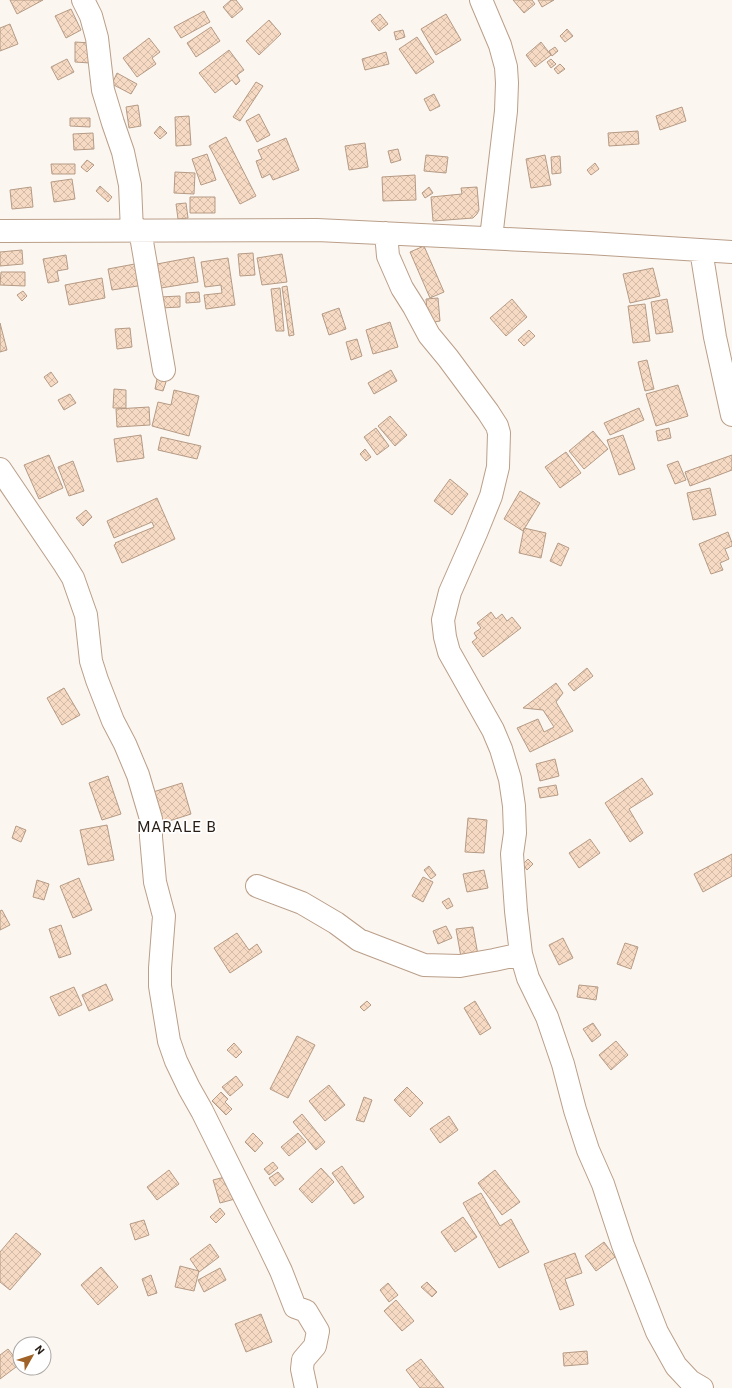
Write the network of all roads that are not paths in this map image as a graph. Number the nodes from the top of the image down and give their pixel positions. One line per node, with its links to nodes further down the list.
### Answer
1 (83, 0): 3 (street)
2 (480, 0): 6 (street)
3 (136, 230): 4 (street); 5 (street); 9 (street)
4 (0, 231)
5 (386, 233): 6 (street); 13 (street)
6 (491, 238): 7 (street)
7 (701, 250): 8 (street); 10 (street)
8 (732, 252)
9 (164, 370)
10 (732, 415)
11 (0, 469): 14 (street)
12 (257, 886): 13 (street)
13 (521, 954): 15 (street)
14 (306, 1388)
15 (702, 1388)

